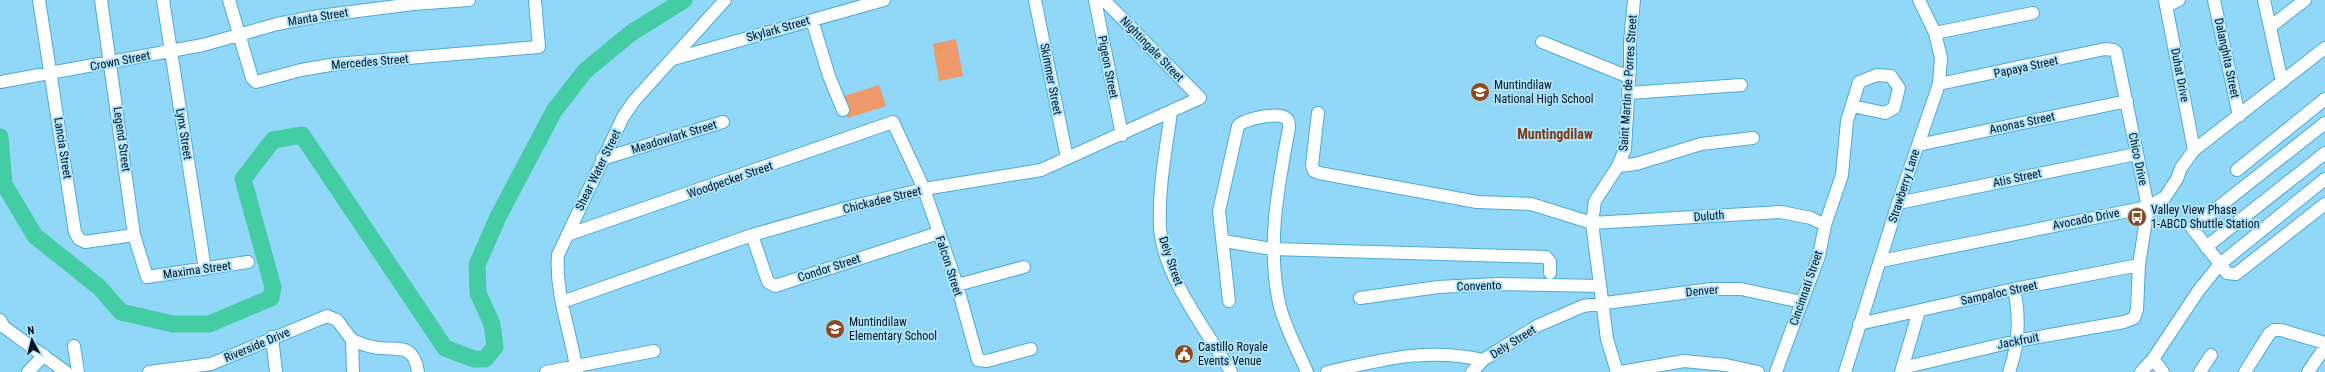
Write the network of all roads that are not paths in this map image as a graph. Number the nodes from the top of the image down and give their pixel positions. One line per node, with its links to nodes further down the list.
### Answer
1 (39, 0): 30 (street, Lancia Street)
2 (101, 0): 29 (street, Legend Street)
3 (163, 0): 27 (street, Lynx Street)
4 (229, 0): 23 (street)
5 (469, 0): 23 (street, Manta Street)
6 (535, 0): 23 (street, Mercedes Street)
7 (725, 0): 28 (street, Shear Water Street)
8 (884, 0): 20 (street, Skylark Street)
9 (1035, 0): 54 (street, Skimmer Street)
10 (1095, 0): 48 (street, Pigeon Street)
11 (1104, 0): 37 (street, Nightingale Street)
12 (1634, 0): 31 (street, Saint Martin de Porres Street)
13 (1919, 0): 22 (street, Strawberry Lane)
14 (2179, 0): 18 (street)
15 (2214, 0): 44 (street, Dalanghita Street)
16 (2264, 0): 21 (street)
17 (2305, 0): 21 (street)
18 (2166, 3): 51 (street, Duhat Drive)
19 (2033, 13): 22 (street)
20 (812, 20): 28 (street, Skylark Street); 41 (street)
21 (2270, 27): 33 (street)
22 (1935, 33): 34 (street, Strawberry Lane)
23 (239, 34): 27 (street, Crown Street)
24 (1542, 42): 31 (street)
25 (2325, 48): 33 (street, Avocado Drive)
26 (2113, 50): 34 (street, Papaya Street); 39 (street, Chico Drive)
27 (171, 51): 29 (street, Crown Street); 77 (street, Lynx Street)
28 (672, 59): 55 (street, Shear Water Street)
29 (111, 62): 30 (street, Crown Street); 66 (street, Legend Street)
30 (52, 73): 32 (street, Crown Street); 66 (street, Lancia Street)
31 (1630, 77): 36 (street, Saint Martin de Porres Street)
32 (0, 82)
33 (2282, 82): 44 (street, Avocado Drive)
34 (1939, 84): 50 (street, Strawberry Lane)
35 (1741, 85): 36 (street)
36 (1629, 93): 56 (street, Saint Martin de Porres Street)
37 (1200, 98): 43 (street, Chickadee Street)
38 (2325, 99): 57 (street)
39 (2127, 101): 50 (street, Anonas Street); 53 (street, Chico Drive)
40 (1852, 106): 64 (street, Cincinnati Street)
41 (843, 110)
42 (1318, 113): 63 (street)
43 (1170, 116): 48 (street, Chickadee Street); 116 (street, Dely Street)
44 (2239, 116): 51 (street, Avocado Drive)
45 (723, 122): 55 (street, Meadowlark Street)
46 (893, 122): 59 (street, Falcon Street); 67 (street, Woodpecker Street)
47 (2325, 123): 70 (street)
48 (1122, 135): 54 (street, Chickadee Street)
49 (1753, 138): 56 (street)
50 (1918, 145): 60 (street, Strawberry Lane)
51 (2194, 150): 62 (street, Avocado Drive)
52 (2325, 153): 70 (street)
53 (2136, 154): 60 (street, Atis Street); 62 (street, Chico Drive)
54 (1067, 158): 59 (street, Chickadee Street)
55 (602, 159): 67 (street, Shear Water Street)
56 (1618, 166): 63 (street, Saint Martin de Porres Street)
57 (2237, 170)
58 (2325, 179): 74 (street)
59 (924, 189): 65 (street, Falcon Street); 68 (street, Chickadee Street)
60 (1898, 202): 72 (street, Strawberry Lane)
61 (2325, 204): 74 (street)
62 (2148, 207): 72 (street, Avocado Drive); 75 (street, Chico Drive)
63 (1592, 223): 64 (street, Duluth); 81 (street, Saint Martin de Porres Street)
64 (1824, 225): 86 (street, Cincinnati Street)
65 (938, 233): 68 (street, Condor Street); 80 (street, Falcon Street)
66 (134, 235): 79 (street, Legend Street)
67 (567, 235): 85 (street, Shear Water Street)
68 (752, 235): 85 (street, Chickadee Street)
69 (1224, 241): 71 (street); 71 (street); 84 (street)
70 (2206, 246): 74 (street)
71 (1272, 249): 78 (street); 117 (street)
72 (1881, 261): 91 (street, Strawberry Lane)
73 (248, 262): 77 (street, Maxima Street)
74 (2220, 264): 102 (street)
75 (2139, 265): 82 (street, Sampaloc Street); 89 (street, Chico Drive)
76 (1024, 267): 80 (street)
77 (205, 268): 79 (street, Maxima Street)
78 (1550, 273)
79 (147, 277)
80 (957, 285): 104 (street, Falcon Street)
81 (1600, 286): 83 (street, Convento); 87 (street, Saint Martin de Porres Street)
82 (2014, 289): 88 (street, Sampaloc Street); 94 (street)
83 (1360, 298)
84 (1229, 301)
85 (562, 302): 106 (street, Shear Water Street)
86 (1802, 302): 87 (street, Denver); 123 (street, Cincinnati Street)
87 (1601, 303): 103 (street, Dely Street); 120 (street, Saint Martin de Porres Street)
88 (1919, 311): 91 (street, Sampaloc Street); 107 (street)
89 (2134, 318): 94 (street, Jackfruit)
90 (0, 320): 100 (street)
91 (1859, 324): 124 (street, Strawberry Lane)
92 (272, 337): 93 (street, Riverside Drive); 105 (street, Riverside Drive); 112 (street)
93 (352, 340): 113 (street); 114 (street)
94 (2016, 340): 107 (street, Jackfruit); 125 (street)
95 (2325, 343): 129 (street)
96 (74, 346): 110 (street)
97 (2325, 346): 130 (street)
98 (1031, 349): 104 (street, Falcon Street)
99 (654, 351): 106 (street)
100 (44, 355): 108 (street); 109 (street)
101 (2211, 355): 128 (street)
102 (2153, 359): 126 (street); 127 (street)
103 (1483, 360): 118 (street, Dely Street); 119 (street)
104 (992, 366)
105 (203, 369): 111 (street, Riverside Drive)
106 (576, 369): 115 (street)
107 (1901, 370)
108 (28, 372)
109 (66, 372)
110 (78, 372)
111 (149, 372)
112 (276, 372)
113 (353, 372)
114 (418, 372)
115 (546, 372)
116 (1231, 372)
117 (1307, 372)
118 (1327, 372)
119 (1472, 372)
120 (1617, 372)
121 (1621, 372): 122 (street)
122 (1758, 372)
123 (1776, 372)
124 (1845, 372)
125 (2009, 372)
126 (2141, 372)
127 (2162, 372)
128 (2200, 372)
129 (2244, 372)
130 (2308, 372)

